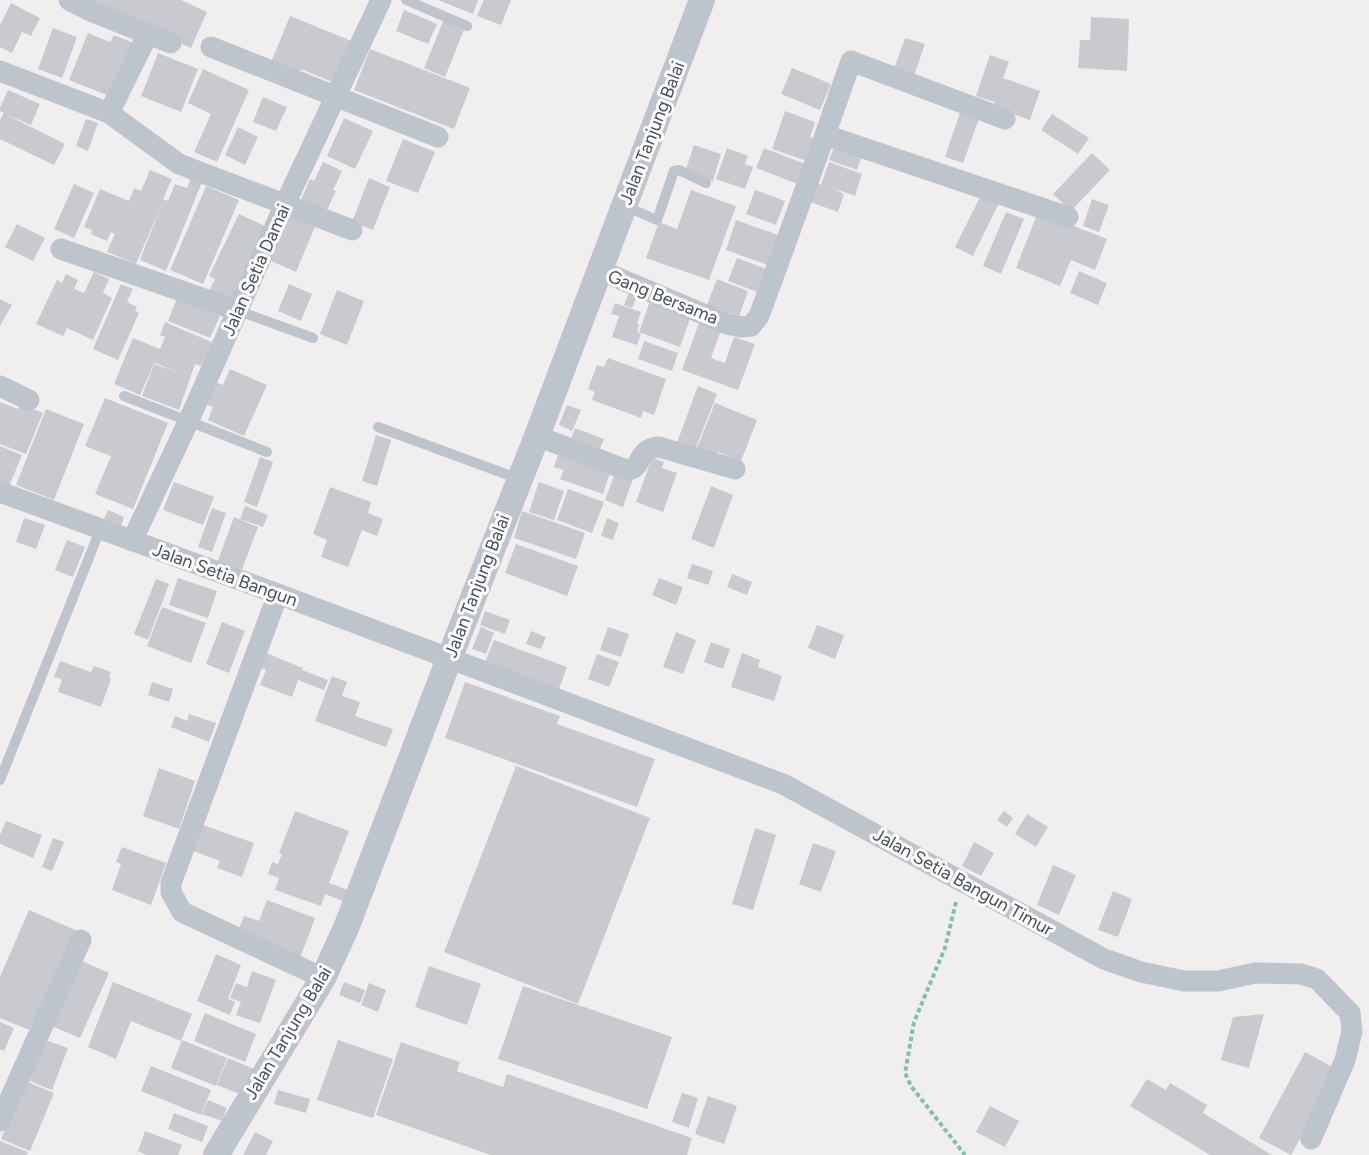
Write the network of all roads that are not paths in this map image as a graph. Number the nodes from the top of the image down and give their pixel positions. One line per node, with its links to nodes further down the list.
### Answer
1 (69, 0): 6 (street)
2 (381, 0): 10 (street, Jalan Setia Damai)
3 (406, 0): 5 (lane)
4 (702, 0): 17 (street, Jalan Tanjung Balai)
5 (467, 26)
6 (148, 34): 7 (street); 11 (street)
7 (171, 43)
8 (211, 47): 10 (street)
9 (0, 71): 11 (street)
10 (336, 98): 14 (street); 16 (street, Jalan Setia Damai)
11 (108, 112): 16 (street)
12 (1005, 119): 13 (street)
13 (825, 135): 18 (street); 21 (street, Gang Bersama)
14 (438, 138)
15 (706, 183): 17 (lane)
16 (285, 204): 19 (street); 22 (street, Jalan Setia Damai)
17 (625, 206): 21 (street, Jalan Tanjung Balai)
18 (1068, 217)
19 (352, 230)
20 (61, 249): 22 (street)
21 (599, 270): 29 (street, Jalan Tanjung Balai)
22 (238, 311): 23 (lane); 27 (street, Jalan Setia Damai)
23 (313, 338)
24 (0, 386): 26 (street)
25 (124, 396): 27 (lane)
26 (29, 400)
27 (189, 420): 30 (lane); 35 (street, Jalan Setia Damai)
28 (378, 427): 32 (lane)
29 (537, 436): 31 (street); 32 (street, Jalan Tanjung Balai)
30 (267, 452)
31 (735, 469)
32 (519, 479): 37 (street, Jalan Tanjung Balai)
33 (0, 492): 34 (street, Jalan Setia Bangun)
34 (100, 530): 35 (street, Jalan Setia Bangun); 38 (lane)
35 (132, 541): 36 (street, Jalan Setia Bangun)
36 (278, 594): 37 (street, Jalan Setia Bangun); 40 (street)
37 (449, 659): 40 (street, Jalan Tanjung Balai); 42 (street, Jalan Setia Bangun Timur)
38 (0, 780)
39 (81, 940): 41 (street)
40 (323, 978): 43 (street, Jalan Tanjung Balai)
41 (0, 1122)
42 (1311, 1139)
43 (216, 1155)

